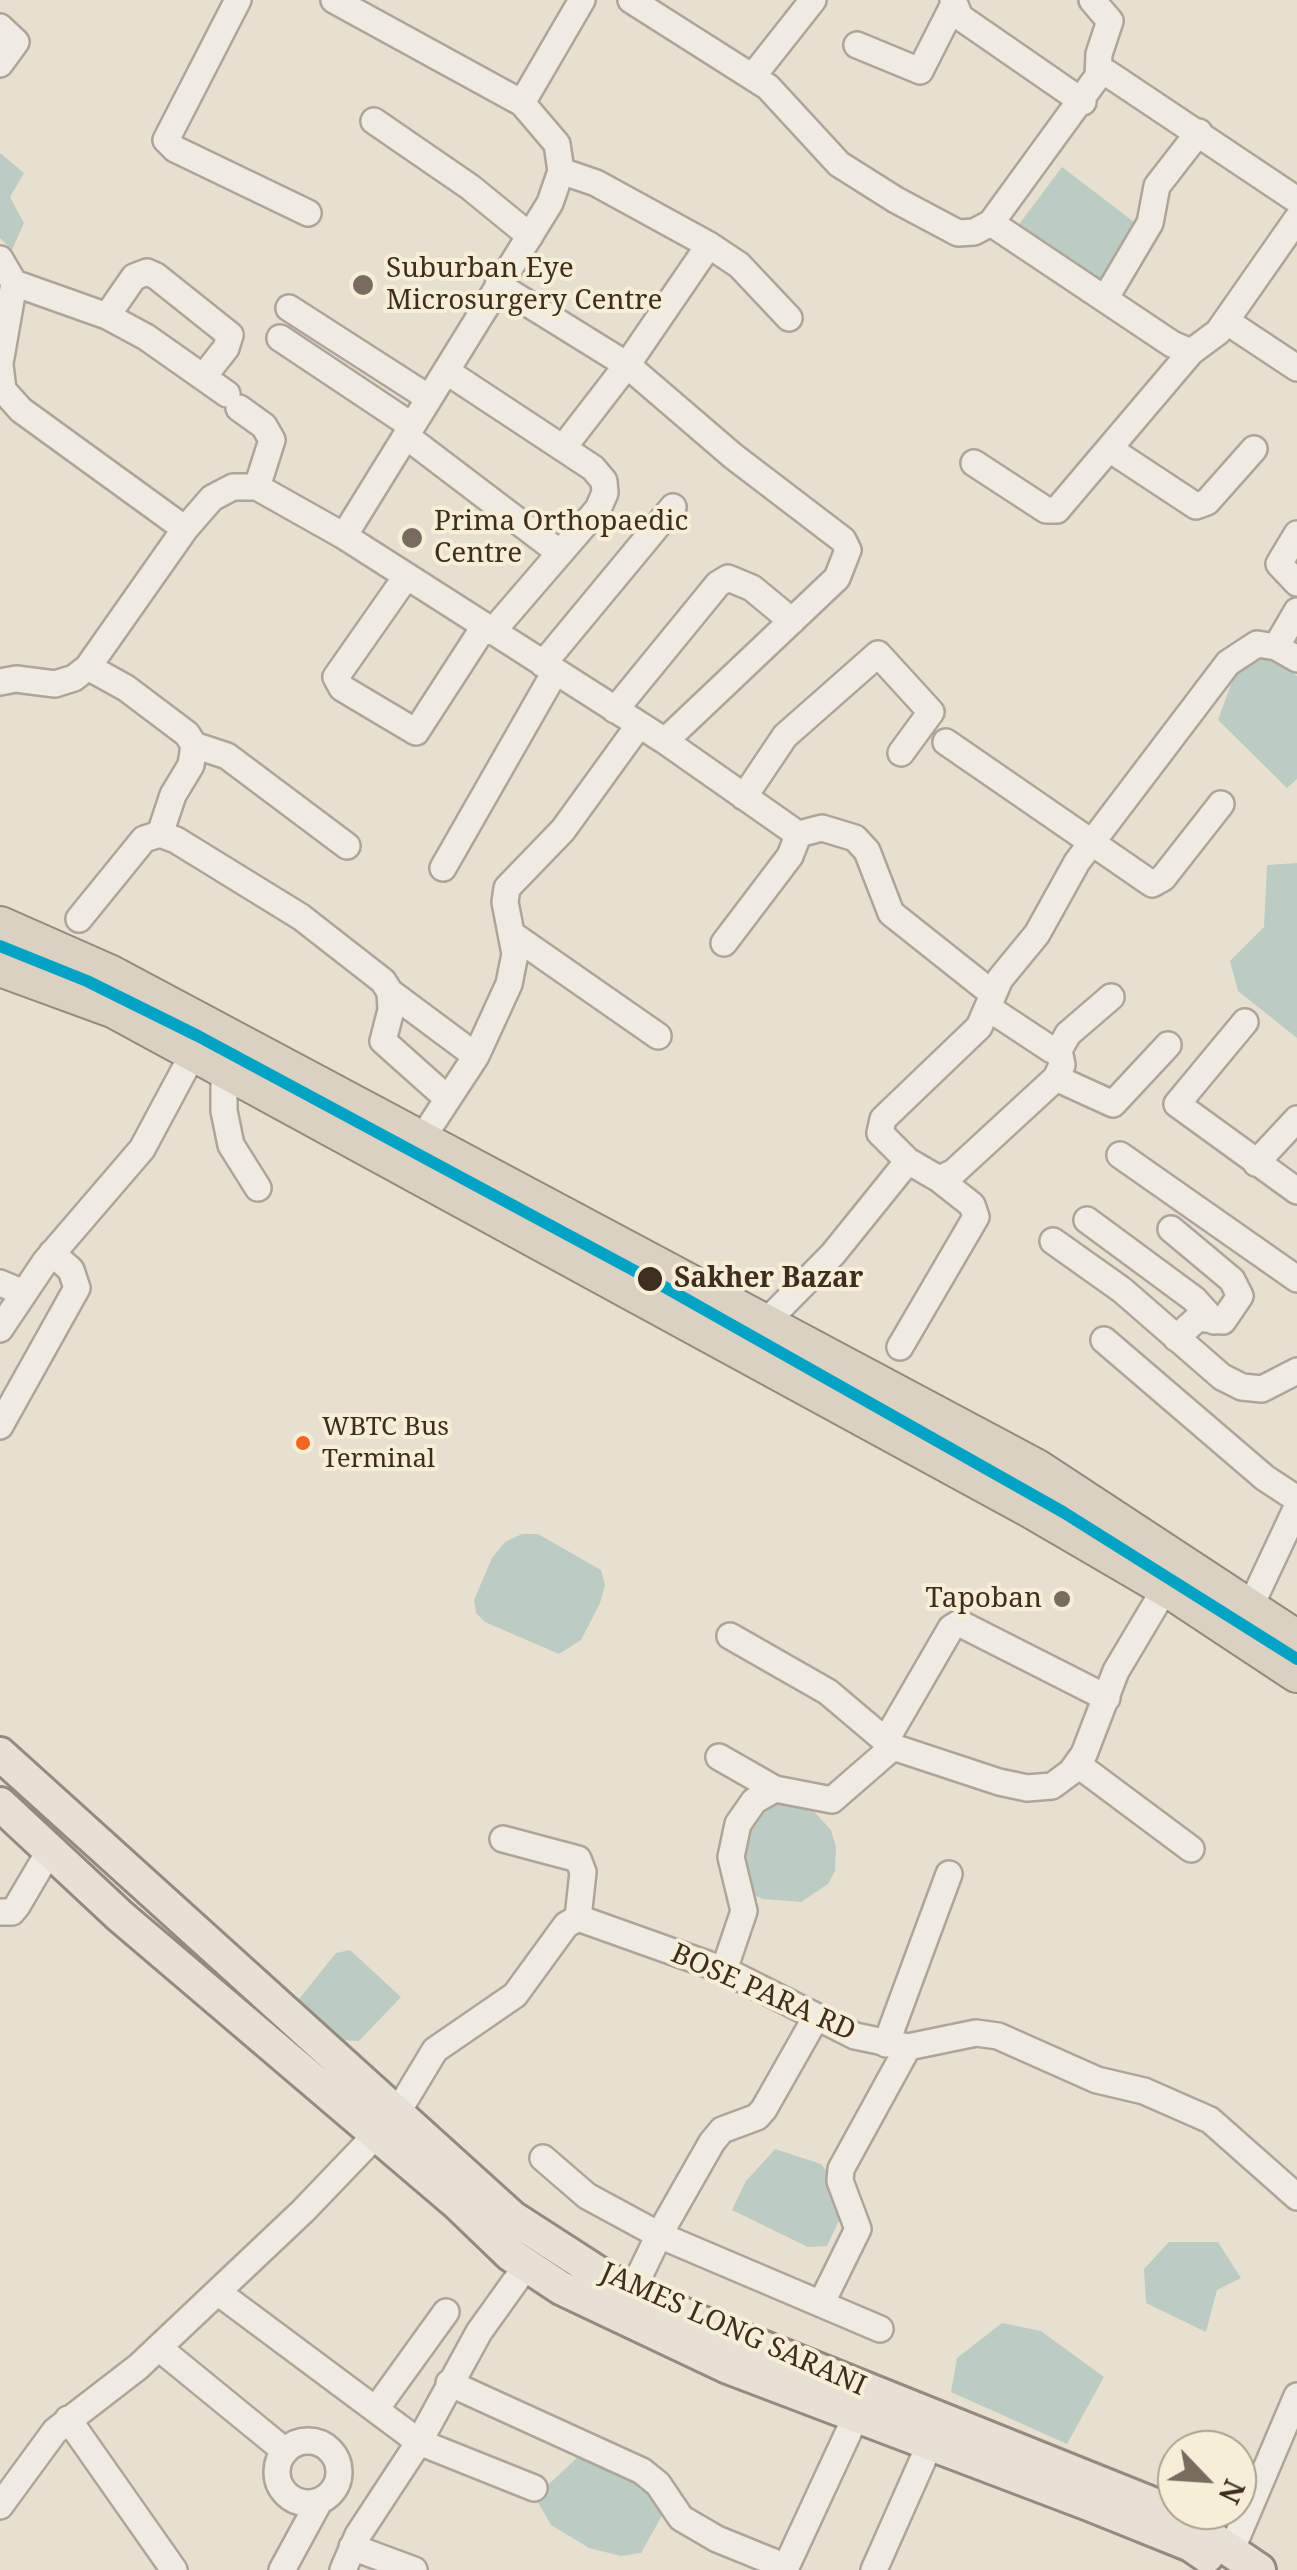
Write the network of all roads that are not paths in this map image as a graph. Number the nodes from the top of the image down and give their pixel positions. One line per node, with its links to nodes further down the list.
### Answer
1 (238, 0): 19 (street)
2 (334, 0): 14 (street)
3 (582, 0): 14 (street)
4 (631, 0): 11 (street)
5 (814, 0): 11 (street)
6 (1092, 0): 12 (street)
7 (953, 3): 9 (street); 13 (street)
8 (0, 28): 10 (street)
9 (857, 46)
10 (0, 64)
11 (753, 76): 21 (street)
12 (1098, 76): 13 (street); 16 (street)
13 (1083, 102): 21 (street)
14 (522, 103): 17 (street)
15 (374, 121): 22 (street)
16 (1199, 132): 18 (street); 27 (street)
17 (561, 171): 22 (street); 23 (street)
18 (1297, 200)
19 (308, 213)
20 (1297, 219): 31 (street)
21 (991, 223): 27 (street)
22 (530, 236): 26 (street)
23 (710, 245): 30 (street); 35 (street)
24 (0, 259): 25 (street)
25 (14, 284): 29 (street); 34 (street)
26 (498, 285): 35 (street); 37 (street)
27 (1105, 299): 33 (street)
28 (288, 308): 39 (street)
29 (107, 316): 38 (street); 38 (street)
30 (788, 318)
31 (1226, 320): 33 (street); 36 (street)
32 (280, 338): 40 (street)
33 (1191, 352): 43 (street)
34 (0, 364): 47 (street)
35 (628, 366): 41 (street); 54 (street)
36 (1297, 368)
37 (446, 370): 39 (street); 41 (street)
38 (204, 376): 45 (street)
39 (430, 398): 40 (street)
40 (409, 431): 49 (street); 50 (street)
41 (562, 448): 50 (street)
42 (1254, 449): 43 (street)
43 (1111, 450): 44 (street)
44 (974, 462)
45 (257, 487): 47 (street); 49 (street)
46 (673, 507): 58 (street)
47 (185, 528): 57 (street)
48 (1297, 534): 52 (street)
49 (344, 536): 51 (street)
50 (560, 553): 55 (street)
51 (406, 577): 55 (street); 55 (street)
52 (1297, 583)
53 (1297, 611): 56 (street)
54 (792, 621): 60 (street); 62 (street)
55 (488, 629): 58 (street)
56 (1286, 653): 70 (street)
57 (88, 667): 59 (street); 64 (street)
58 (549, 668): 60 (street); 72 (street)
59 (0, 682)
60 (615, 710): 61 (street)
61 (640, 726): 62 (street); 75 (street)
62 (665, 741): 66 (street)
63 (946, 742): 70 (street)
64 (194, 744): 68 (street); 71 (street)
65 (901, 752): 66 (street)
66 (744, 796): 69 (street)
67 (1220, 804): 70 (street)
68 (160, 834): 73 (street); 78 (street)
69 (795, 835): 76 (street); 80 (street)
70 (1093, 842): 80 (street)
71 (346, 846)
72 (443, 868)
73 (79, 919)
74 (0, 926): 92 (highway)
75 (513, 935): 82 (street); 85 (street)
76 (724, 944)
77 (0, 967): 86 (highway)
78 (390, 992): 85 (street); 89 (street)
79 (1111, 997): 84 (street)
80 (992, 1001): 84 (street); 94 (street)
81 (1245, 1022): 90 (street)
82 (658, 1036)
83 (1168, 1046): 88 (street)
84 (1059, 1050): 87 (street)
85 (476, 1056): 89 (street)
86 (209, 1060): 97 (street); 102 (highway); 103 (street)
87 (1056, 1078): 88 (street); 96 (street)
88 (1137, 1082): 90 (street)
89 (448, 1099): 92 (street)
90 (1177, 1104): 95 (street)
91 (1297, 1119): 95 (street)
92 (421, 1140): 102 (highway)
93 (1120, 1155): 104 (street)
94 (908, 1161): 96 (street); 107 (street)
95 (1256, 1163): 98 (street)
96 (939, 1179): 111 (street)
97 (258, 1188)
98 (1297, 1191)
99 (1086, 1220): 106 (street)
100 (1170, 1229): 106 (street)
101 (1052, 1241): 109 (street)
102 (594, 1251): 107 (highway); 116 (highway)
103 (52, 1253): 105 (street); 113 (street)
104 (1297, 1278)
105 (12, 1288): 108 (street)
106 (1214, 1322): 109 (street)
107 (765, 1324): 117 (highway)
108 (0, 1329)
109 (1176, 1338): 112 (street)
110 (1104, 1340): 114 (street)
111 (900, 1348)
112 (1297, 1371)
113 (0, 1426)
114 (1297, 1499)
115 (1297, 1507): 117 (street)
116 (1166, 1587): 117 (highway); 121 (street)
117 (1243, 1621): 119 (highway); 120 (highway)
118 (730, 1636): 122 (street)
119 (1297, 1640)
120 (1297, 1673)
121 (1107, 1698): 122 (street); 125 (street)
122 (889, 1744): 125 (street); 126 (street)
123 (0, 1754): 128 (main road, JAMES LONG SARANI)
124 (719, 1756): 126 (street)
125 (1077, 1764): 130 (street)
126 (774, 1789): 135 (street)
127 (0, 1804): 131 (main road)
128 (94, 1839): 131 (main road); 138 (main road, JAMES LONG SARANI)
129 (504, 1839): 134 (street)
130 (1190, 1850)
131 (58, 1857): 133 (street); 138 (main road)
132 (949, 1874): 137 (street)
133 (0, 1912)
134 (578, 1918): 135 (street, BOSE PARA RD); 138 (street)
135 (724, 1970): 136 (street, BOSE PARA RD)
136 (815, 2019): 137 (street, BOSE PARA RD); 141 (street)
137 (897, 2046): 140 (street); 145 (street)
138 (386, 2124): 142 (main road); 143 (main road, JAMES LONG SARANI); 144 (street)
139 (543, 2158): 141 (street)
140 (1297, 2197)
141 (659, 2236): 143 (street); 145 (street)
142 (527, 2266): 149 (street); 152 (main road)
143 (632, 2290): 162 (main road, JAMES LONG SARANI)
144 (219, 2293): 148 (street); 151 (street)
145 (821, 2304): 147 (street)
146 (446, 2312): 151 (street)
147 (880, 2329)
148 (158, 2348): 153 (street); 156 (street)
149 (449, 2383): 154 (street); 163 (street)
150 (1297, 2396): 162 (street)
151 (376, 2410): 154 (street)
152 (857, 2414): 155 (main road); 163 (street)
153 (68, 2419): 159 (street); 164 (street)
154 (419, 2442): 157 (street); 160 (street)
155 (929, 2446): 162 (main road); 167 (street)
156 (284, 2450): 158 (street); 158 (street)
157 (534, 2488)
158 (326, 2497): 160 (street); 165 (street)
159 (0, 2506)
160 (368, 2517): 161 (street)
161 (348, 2559): 166 (street)
162 (1229, 2560): 168 (main road, JAMES LONG SARANI)
163 (788, 2568)
164 (174, 2570)
165 (282, 2570)
166 (414, 2570)
167 (874, 2570)
168 (1259, 2570)

